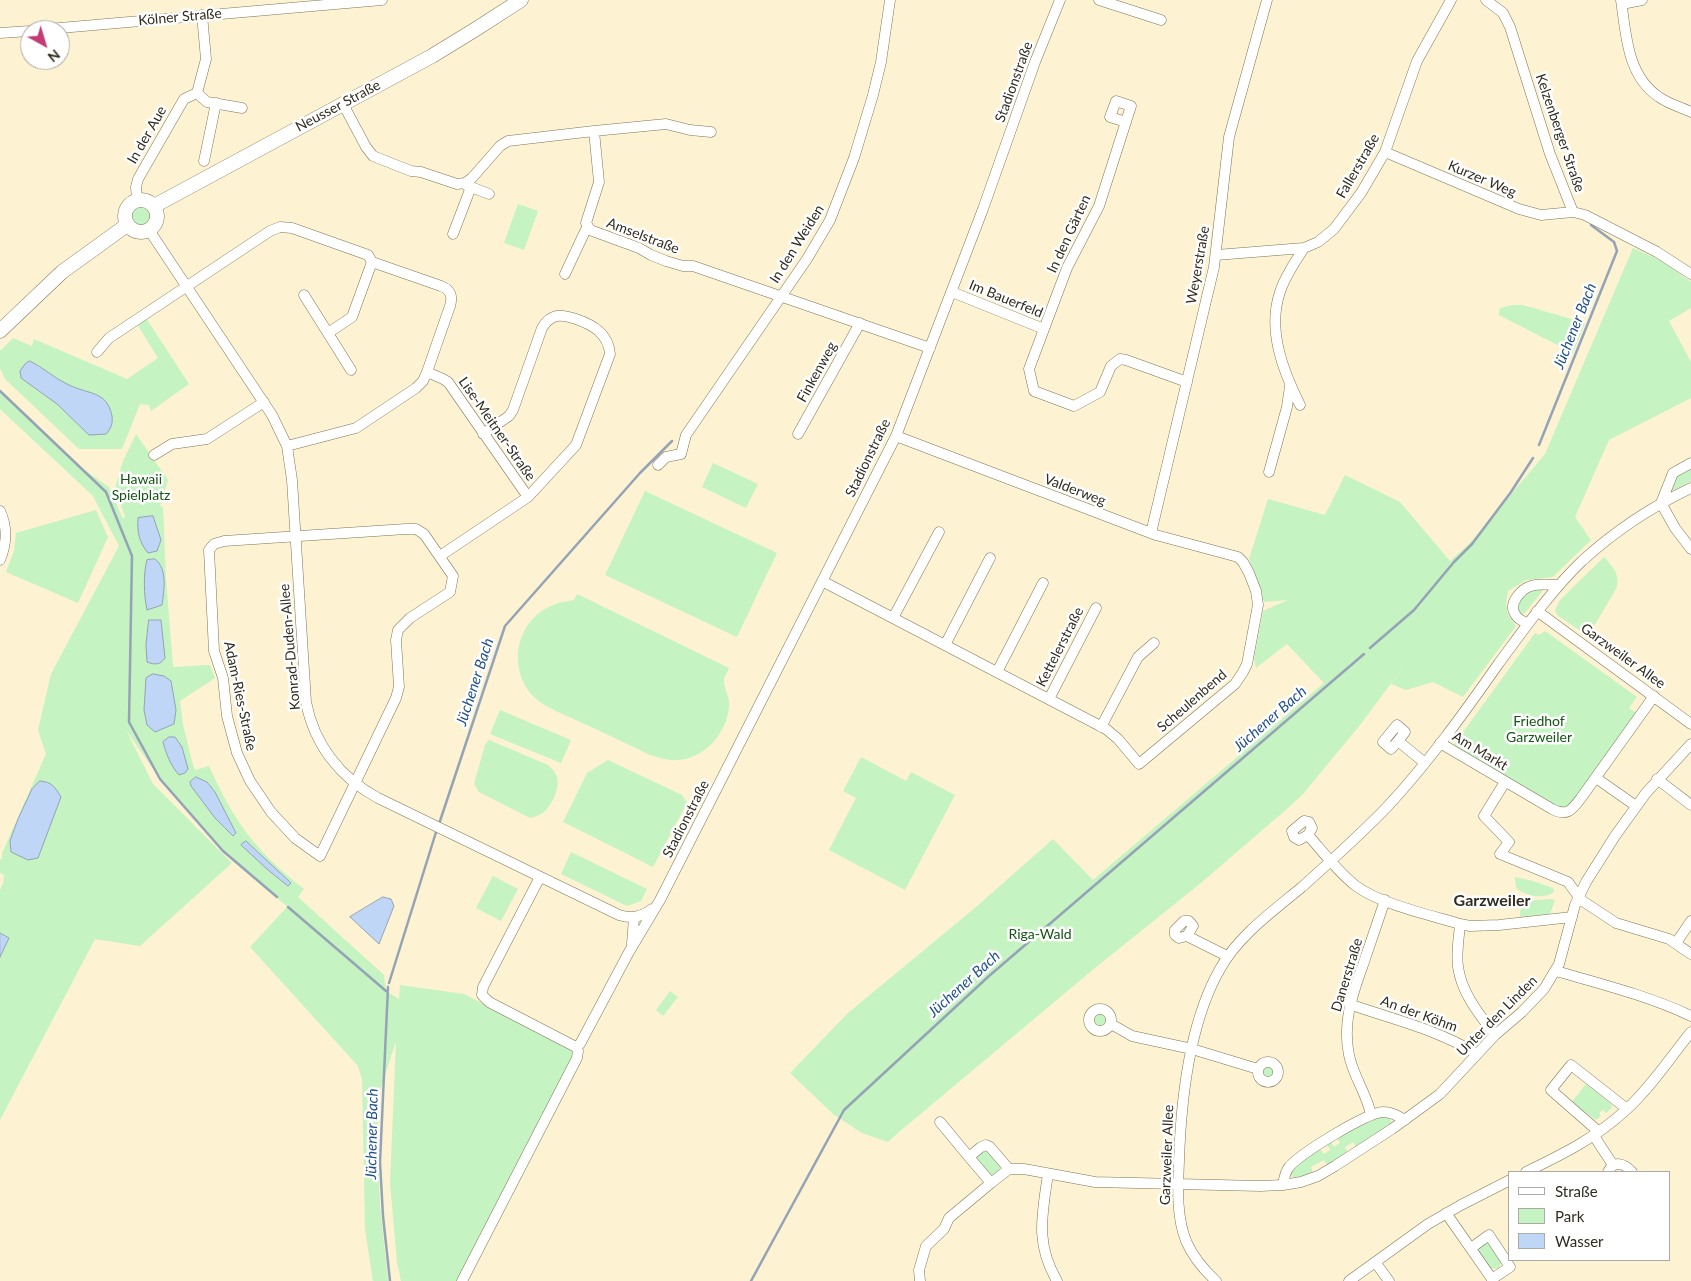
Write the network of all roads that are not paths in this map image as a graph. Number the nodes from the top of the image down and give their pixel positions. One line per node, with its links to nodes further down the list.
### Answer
1 (382, 0): 10 (street, Kölner Straße)
2 (520, 0): 19 (main road, Neusser Straße)
3 (890, 0): 44 (street, In den Weiden)
4 (1060, 0): 42 (street, Stadionstraße)
5 (1099, 0): 13 (street)
6 (1266, 0): 37 (street, Weyerstraße)
7 (1451, 0): 25 (street, Fallerstraße)
8 (1486, 0): 31 (street, Kelzenberger Straße)
9 (1642, 0): 11 (street)
10 (358, 1): 12 (street, Kölner Straße)
11 (1622, 2): 21 (street)
12 (202, 15): 14 (street, Kölner Straße); 17 (street)
13 (1161, 20)
14 (70, 27)
15 (20, 32): 16 (street)
16 (0, 33)
17 (197, 93): 18 (street); 29 (street, In der Aue)
18 (216, 104): 20 (street); 26 (street)
19 (343, 104): 27 (street); 30 (main road, Neusser Straße)
20 (242, 108)
21 (1691, 112)
22 (1126, 122): 46 (street, In den Gärten)
23 (594, 131): 24 (street); 27 (street); 33 (street, Amselstraße)
24 (711, 132)
25 (1385, 152): 31 (street, Kurzer Weg); 36 (street, Fallerstraße)
26 (204, 161)
27 (467, 185): 28 (street); 35 (street)
28 (489, 194)
29 (136, 200): 30 (main road); 32 (main road)
30 (154, 206): 34 (main road)
31 (1573, 212): 40 (street, Kelzenberger Straße)
32 (127, 225): 34 (main road); 47 (main road)
33 (587, 227): 39 (street); 44 (street, Amselstraße)
34 (149, 230): 41 (street, Konrad-Duden-Allee)
35 (453, 234)
36 (1304, 248): 37 (street, Fallerstraße); 54 (street)
37 (1216, 255): 53 (street, Weyerstraße)
38 (372, 262): 41 (street); 48 (street); 52 (street)
39 (565, 274)
40 (1691, 274)
41 (187, 286): 50 (street); 55 (street, Konrad-Duden-Allee)
42 (952, 292): 46 (street, Im Bauerfeld); 49 (street, Stadionstraße)
43 (304, 295): 48 (street)
44 (781, 296): 45 (street, Amselstraße); 63 (street, In den Weiden)
45 (860, 323): 49 (street, Amselstraße); 58 (street, Finkenweg)
46 (1044, 329): 53 (street, Im Bauerfeld)
47 (0, 331)
48 (328, 333): 51 (street)
49 (930, 348): 59 (street, Stadionstraße)
50 (97, 352)
51 (351, 370)
52 (427, 372): 57 (street, Lise-Meitner-Straße); 60 (street)
53 (1187, 382): 70 (street, Weyerstraße)
54 (1290, 385): 56 (street); 64 (street)
55 (264, 402): 60 (street, Konrad-Duden-Allee); 61 (street)
56 (1300, 405)
57 (483, 434): 66 (street, Lise-Meitner-Straße); 66 (street)
58 (798, 434)
59 (896, 436): 70 (street, Valderweg); 77 (street, Stadionstraße)
60 (287, 446): 71 (street, Konrad-Duden-Allee)
61 (154, 455)
62 (1691, 464): 67 (street)
63 (658, 465)
64 (1269, 472)
65 (1691, 488): 67 (street, Garzweiler Allee)
66 (528, 497): 73 (street, Lise-Meitner-Straße)
67 (1660, 503): 72 (street); 79 (street, Garzweiler Allee)
68 (0, 511): 75 (street)
69 (939, 532): 82 (street)
70 (1151, 534): 76 (street, Valderweg)
71 (295, 536): 73 (street); 99 (street, Konrad-Duden-Allee); 99 (street, Adam-Ries-Straße)
72 (1691, 549)
73 (440, 556): 99 (street)
74 (990, 558): 85 (street)
75 (0, 560)
76 (1244, 563): 95 (street, Scheulenbend)
77 (822, 581): 82 (street, Kettelerstraße); 107 (street, Stadionstraße)
78 (1043, 583): 86 (street)
79 (1559, 585): 81 (street, Garzweiler Allee); 83 (street)
80 (1096, 608): 88 (street, Kettelerstraße)
81 (1537, 611): 83 (street, Garzweiler Allee); 87 (street, Garzweiler Allee)
82 (893, 618): 85 (street, Kettelerstraße)
83 (1528, 624): 92 (street, Garzweiler Allee)
84 (1154, 643): 90 (street)
85 (945, 645): 86 (street, Kettelerstraße)
86 (997, 672): 88 (street, Kettelerstraße)
87 (1654, 696): 89 (street, Garzweiler Allee); 96 (street)
88 (1049, 699): 90 (street, Kettelerstraße)
89 (1691, 724)
90 (1102, 727): 95 (street, Kettelerstraße)
91 (1398, 741): 94 (street)
92 (1440, 744): 94 (street, Garzweiler Allee); 98 (street, Am Markt)
93 (1691, 744): 97 (street, Unter den Linden)
94 (1425, 763): 103 (street, Garzweiler Allee)
95 (1139, 764)
96 (1596, 778): 98 (street, Am Markt); 101 (street)
97 (1657, 779): 100 (street); 101 (street, Unter den Linden)
98 (1505, 782): 105 (street, Am Markt)
99 (354, 783): 104 (street, Konrad-Duden-Allee)
100 (1691, 805)
101 (1636, 806): 105 (street, Unter den Linden)
102 (1308, 835): 103 (street)
103 (1331, 861): 106 (street); 116 (street, Garzweiler Allee)
104 (540, 877): 109 (street, Konrad-Duden-Allee); 123 (street)
105 (1578, 896): 108 (street, Unter den Linden); 113 (street, Am Markt)
106 (1385, 900): 111 (street); 118 (street, Danerstraße)
107 (655, 907): 109 (street); 114 (street, Stadionstraße)
108 (1572, 917): 111 (street); 117 (street, Unter den Linden)
109 (634, 918): 114 (street)
110 (1691, 921): 113 (street)
111 (1460, 924): 122 (street)
112 (1186, 936): 116 (street)
113 (1676, 942): 115 (street, Am Markt)
114 (632, 947): 123 (street, Stadionstraße)
115 (1691, 954)
116 (1227, 956): 124 (street, Garzweiler Allee)
117 (1556, 971): 119 (street); 122 (street, Unter den Linden)
118 (1349, 1004): 125 (street, An der Köhm); 128 (street, Danerstraße)
119 (1691, 1016)
120 (1111, 1024): 124 (street)
121 (1691, 1032): 127 (street)
122 (1495, 1035): 125 (street, Unter den Linden)
123 (576, 1047): 145 (street)
124 (1192, 1049): 126 (street); 140 (street, Garzweiler Allee)
125 (1477, 1054): 129 (street, Unter den Linden)
126 (1258, 1069)
127 (1627, 1109): 131 (street); 131 (street)
128 (1371, 1115): 129 (street); 141 (street)
129 (1405, 1120): 141 (street, Unter den Linden)
130 (940, 1122): 132 (street)
131 (1596, 1134): 134 (street); 135 (street)
132 (969, 1157): 133 (street); 139 (street)
133 (1009, 1169): 137 (street, Unter den Linden); 139 (street)
134 (1610, 1169): 136 (street)
135 (1528, 1171)
136 (1631, 1171)
137 (1048, 1174): 140 (street, Unter den Linden); 147 (street)
138 (1508, 1181): 142 (street)
139 (991, 1183): 146 (street)
140 (1178, 1184): 141 (street, Unter den Linden); 148 (street, Garzweiler Allee)
141 (1283, 1185)
142 (1446, 1214): 143 (street); 144 (street)
143 (1471, 1248)
144 (1374, 1262): 149 (street); 150 (street)
145 (462, 1281)
146 (920, 1281)
147 (1057, 1281)
148 (1216, 1281)
149 (1349, 1281)
150 (1389, 1281)

